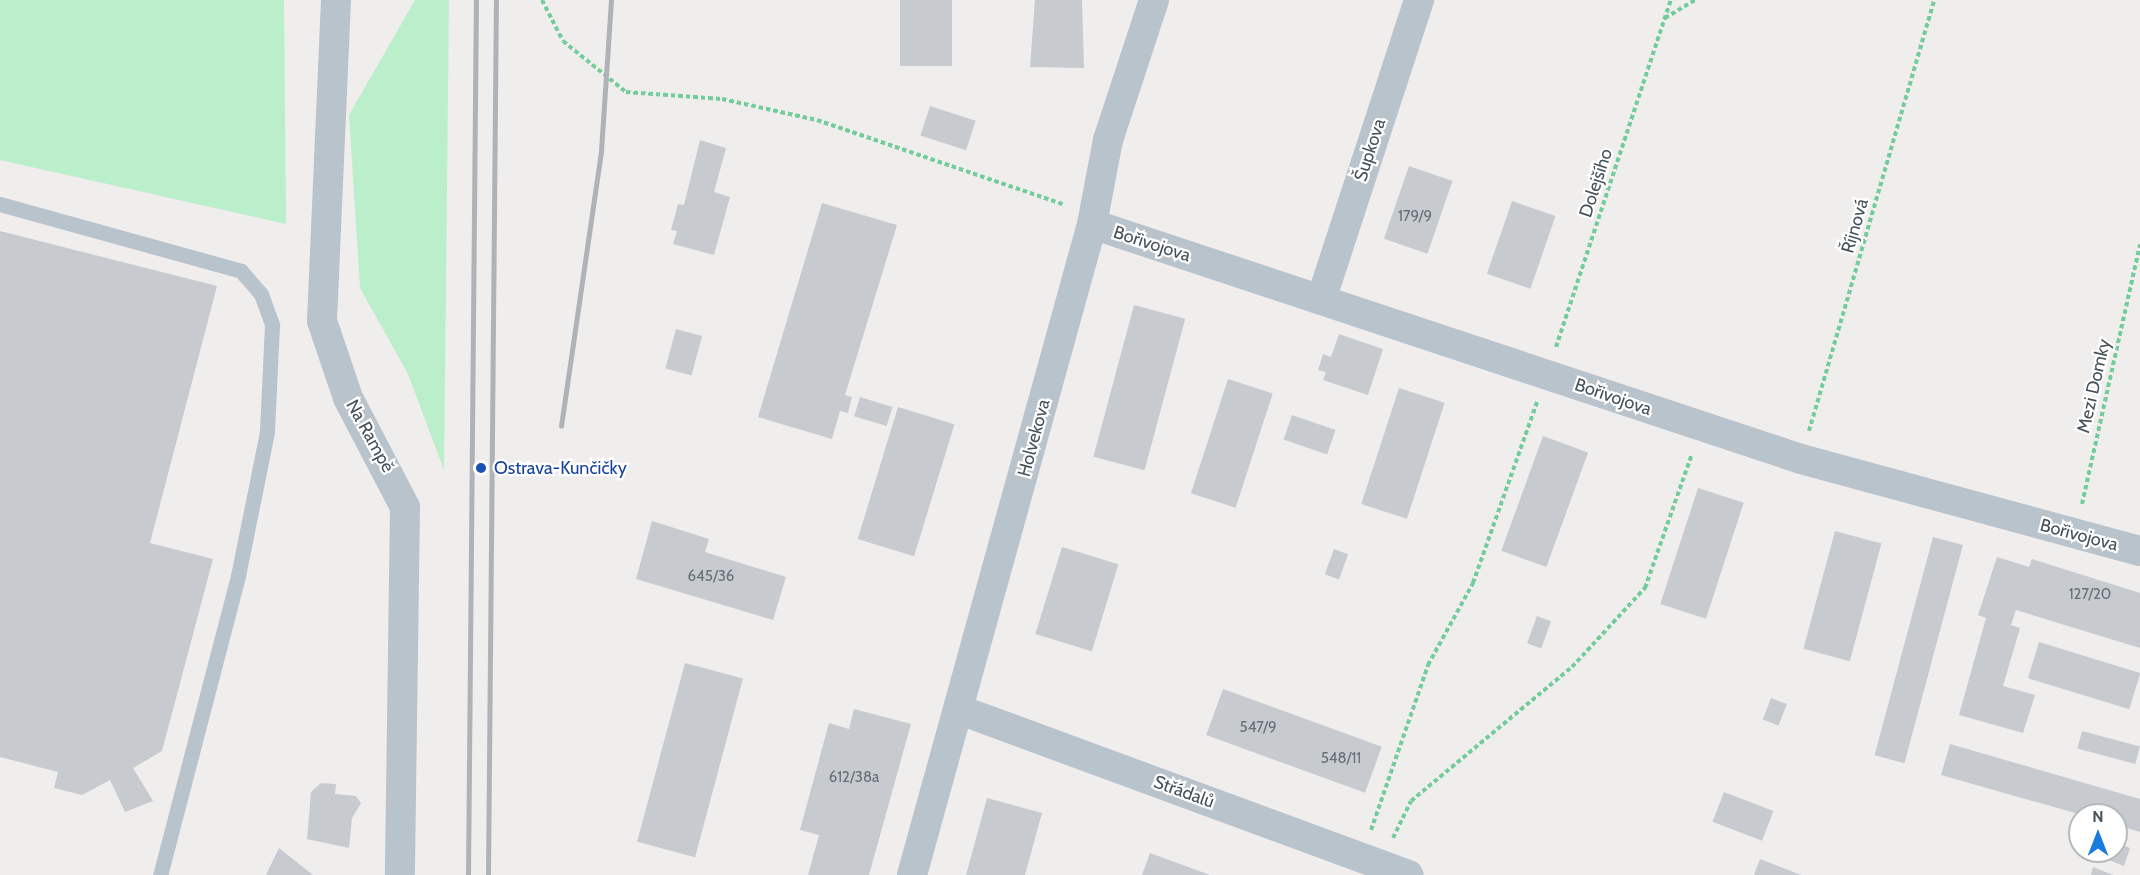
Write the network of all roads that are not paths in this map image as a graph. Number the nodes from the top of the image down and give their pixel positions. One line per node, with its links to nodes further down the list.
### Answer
1 (336, 0): 10 (street, Na Rampě)
2 (1154, 0): 5 (street, Holvekova)
3 (1419, 0): 6 (street, Šupkova)
4 (0, 204): 9 (lane)
5 (1094, 219): 6 (street, Bořivojova); 8 (street, Holvekova)
6 (1321, 300): 7 (street, Bořivojova)
7 (2140, 551)
8 (960, 710): 11 (street, Holvekova); 12 (street, Střádalů)
9 (160, 875)
10 (400, 875)
11 (912, 875)
12 (1409, 875)

